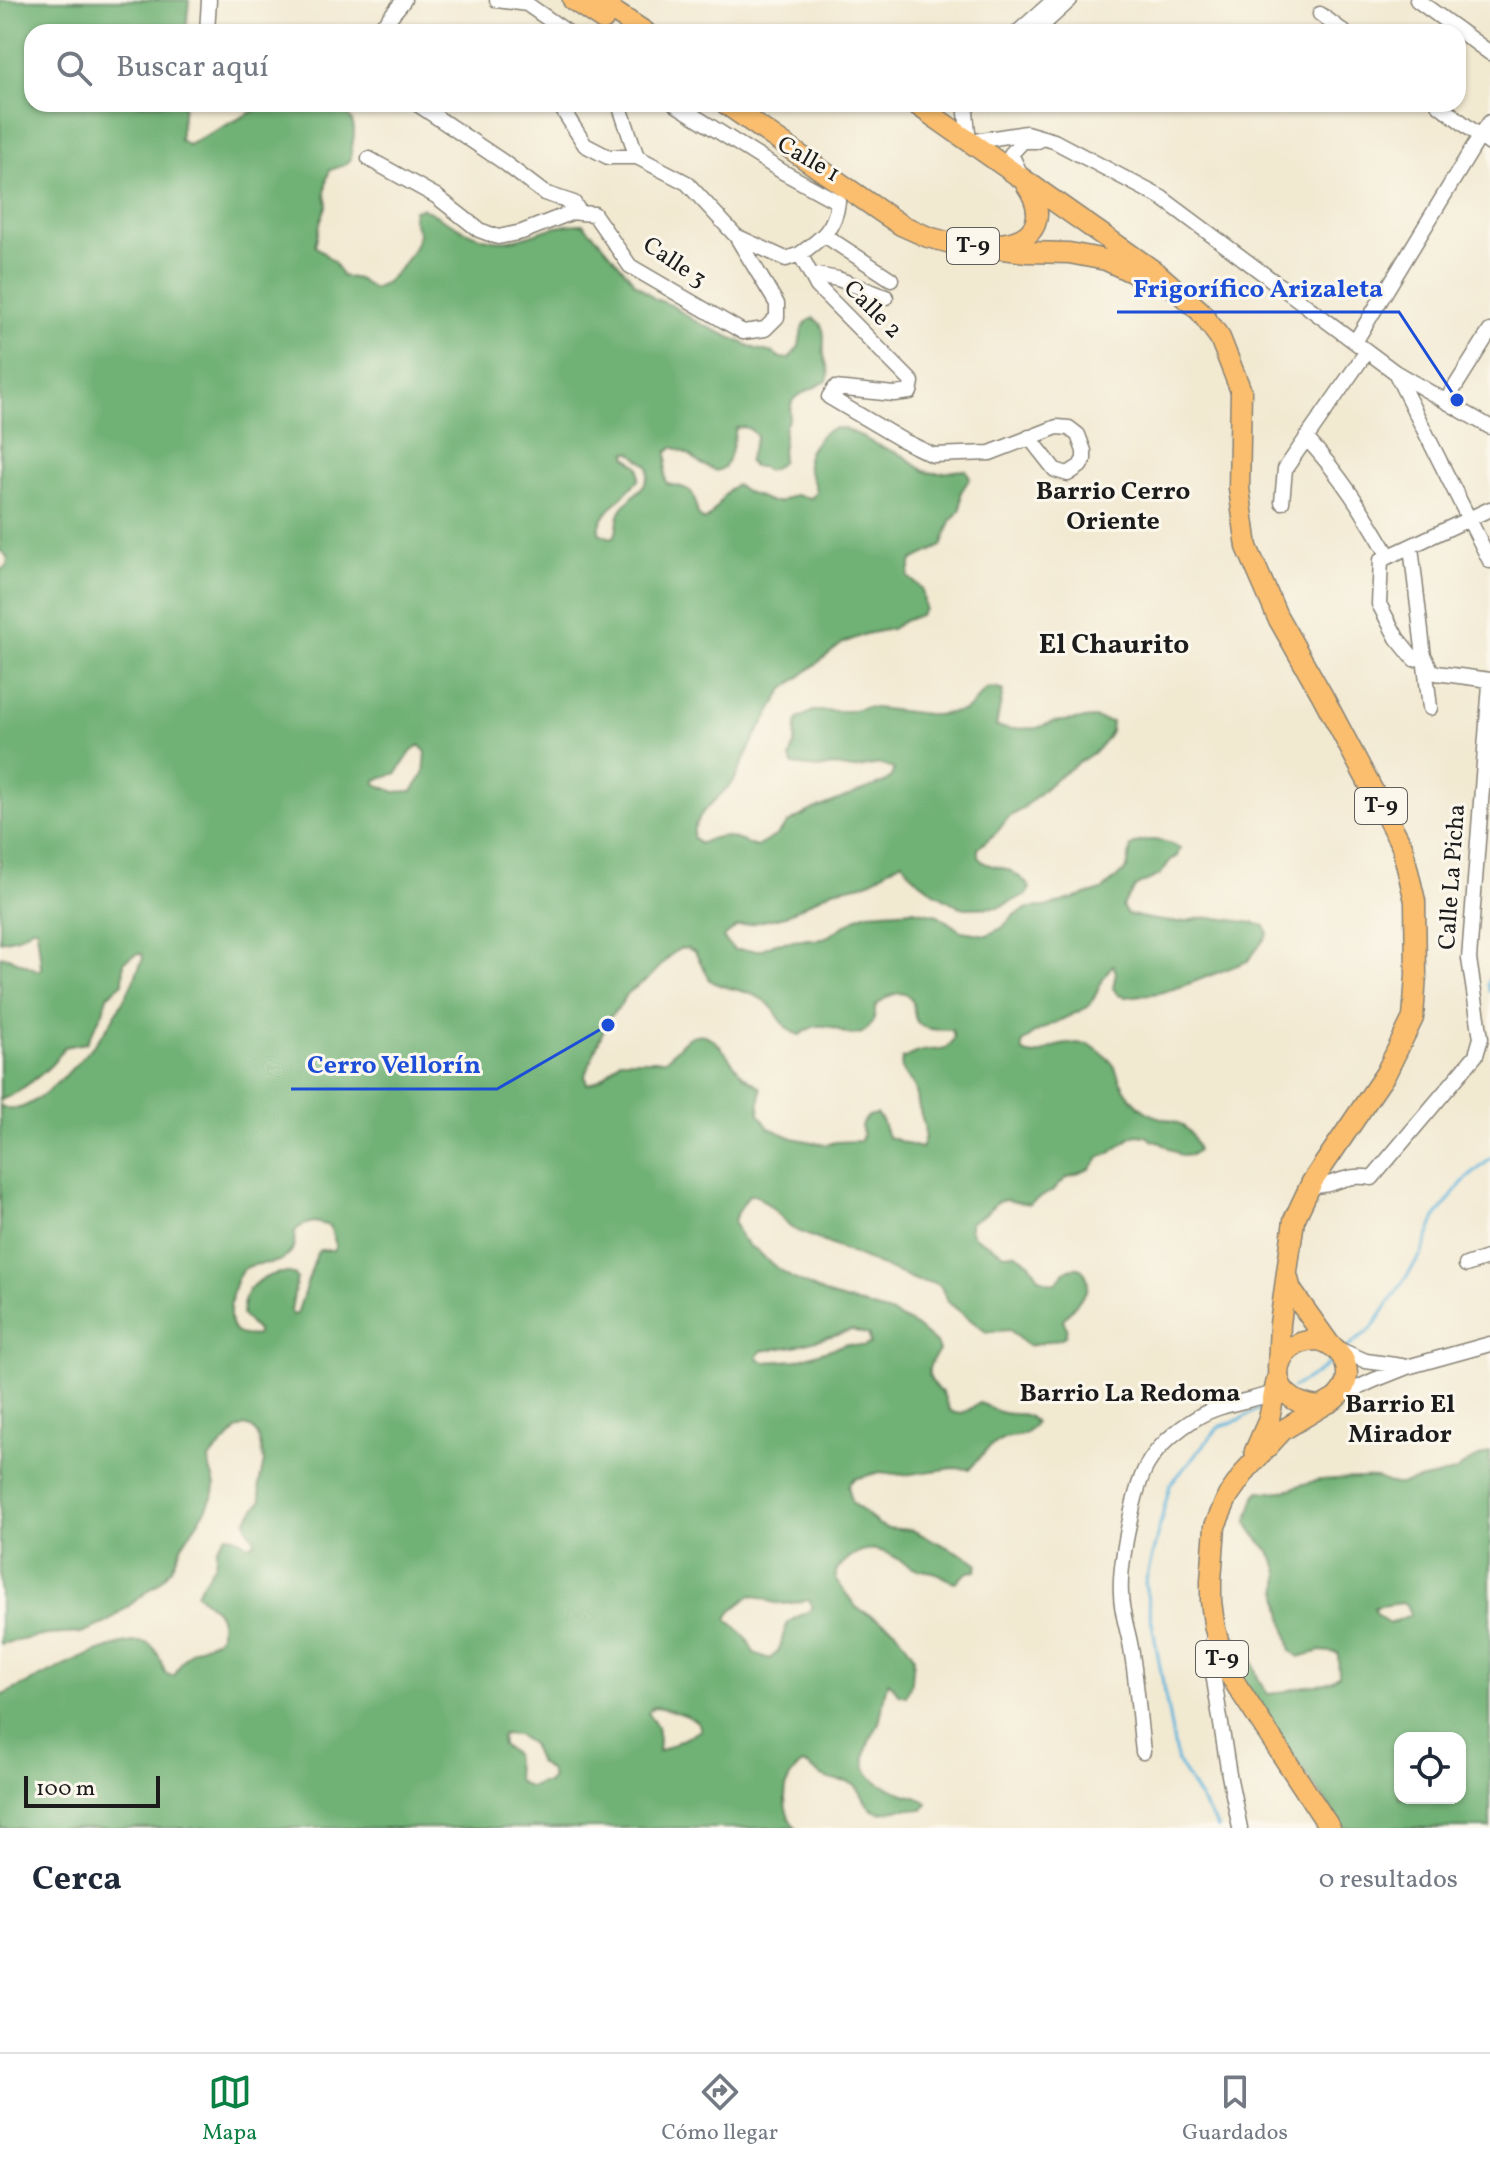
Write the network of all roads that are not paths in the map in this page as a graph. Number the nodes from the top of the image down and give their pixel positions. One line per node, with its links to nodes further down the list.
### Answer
1 (209, 0): 11 (street)
2 (404, 0): 12 (street)
3 (497, 0): 9 (street)
4 (573, 0): 14 (highway)
5 (596, 0): 15 (highway)
6 (1054, 0): 16 (street)
7 (1070, 0): 17 (street)
8 (1417, 0): 19 (street)
9 (524, 2): 13 (street)
10 (1320, 14): 18 (street)
11 (208, 24)
12 (383, 24)
13 (556, 24)
14 (608, 24)
15 (633, 24)
16 (1027, 24)
17 (1044, 24)
18 (1333, 24)
19 (1450, 24)
20 (1466, 36): 21 (street)
21 (1490, 53)
22 (429, 112): 39 (street, Calle 3)
23 (564, 112): 36 (street)
24 (622, 112): 36 (street)
25 (688, 112): 40 (street, Calle 1)
26 (738, 112): 32 (highway, T-9)
27 (752, 112): 32 (highway, T-9)
28 (927, 112): 35 (highway, T-9)
29 (966, 112): 35 (street)
30 (1448, 112): 33 (street)
31 (1490, 122): 33 (street)
32 (760, 126): 42 (highway, T-9)
33 (1485, 140): 48 (street)
34 (1054, 141): 35 (street); 38 (street); 48 (street)
35 (969, 142): 38 (highway, T-9)
36 (637, 157): 41 (street)
37 (369, 159): 39 (street)
38 (1022, 179): 42 (highway, T-9); 49 (highway, T-9)
39 (580, 213): 41 (street, Calle 3)
40 (824, 235): 43 (street); 45 (street)
41 (736, 236): 43 (street)
42 (958, 244): 49 (highway, T-9)
43 (800, 254): 44 (street, Calle 2)
44 (811, 274): 46 (street); 53 (street, Calle 2)
45 (891, 279)
46 (886, 297)
47 (1490, 331): 51 (street)
48 (1361, 346): 50 (street); 54 (street)
49 (1227, 351): 65 (highway, T-9)
50 (1395, 372): 51 (street); 57 (street)
51 (1446, 401): 52 (street)
52 (1490, 427)
53 (1029, 437)
54 (1306, 438): 55 (street); 59 (street)
55 (1282, 502)
56 (1490, 509): 57 (street)
57 (1470, 520): 58 (street); 60 (street)
58 (1411, 547): 59 (street); 61 (street)
59 (1389, 556): 61 (street)
60 (1490, 561)
61 (1424, 655): 62 (street); 64 (street)
62 (1490, 682): 63 (street, Calle La Picha)
63 (1489, 703): 65 (street, Calle La Picha)
64 (1430, 708)
65 (1312, 1182): 66 (highway, T-9)
66 (1288, 1256): 70 (highway, T-9); 72 (highway, T-9)
67 (1490, 1257): 68 (street)
68 (1466, 1265)
69 (1490, 1344): 71 (street)
70 (1332, 1345): 71 (street); 72 (highway, T-9); 73 (highway, T-9)
71 (1407, 1367): 73 (street)
72 (1279, 1387): 73 (highway); 74 (highway, T-9); 76 (street)
73 (1331, 1401): 74 (highway, T-9)
74 (1247, 1469): 75 (highway, T-9)
75 (1214, 1624): 77 (street); 78 (highway, T-9)
76 (1143, 1752)
77 (1240, 1828)
78 (1330, 1828)

